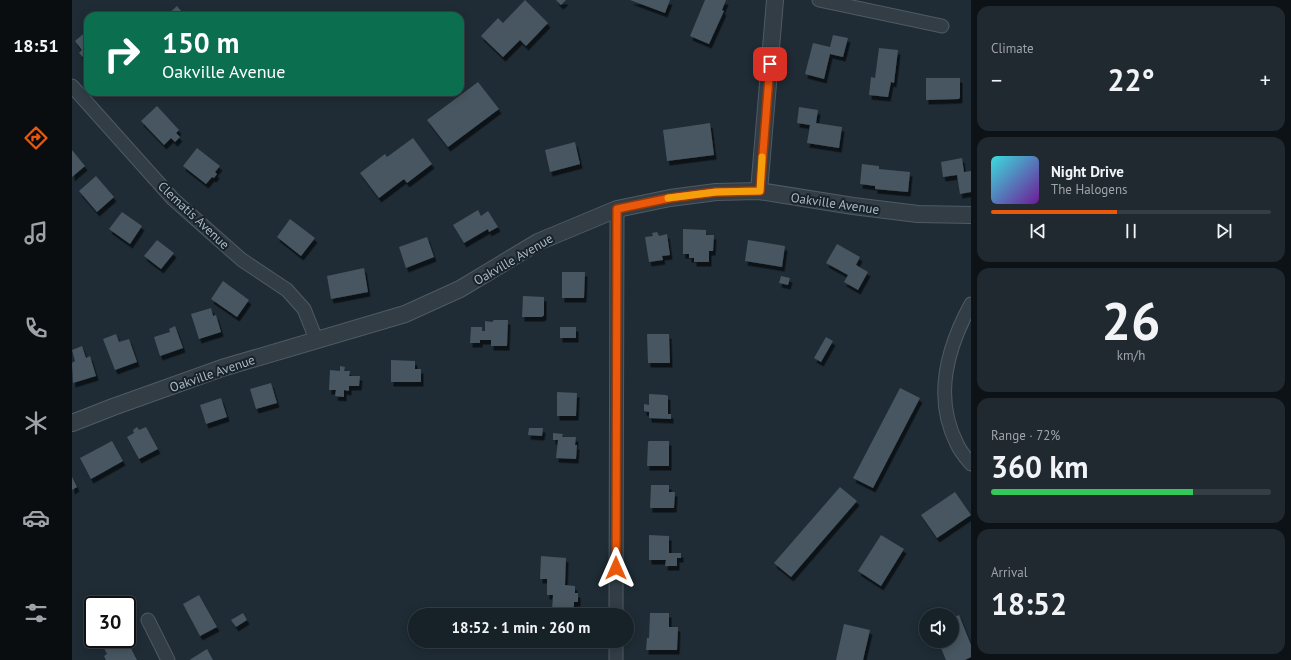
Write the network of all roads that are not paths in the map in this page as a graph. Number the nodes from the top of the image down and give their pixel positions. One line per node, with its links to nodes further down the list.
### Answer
1 (774, 0): 5 (street)
2 (819, 0): 3 (street)
3 (942, 26)
4 (72, 86): 9 (street, Clematis Avenue)
5 (760, 191): 6 (street, Oakville Avenue); 7 (street, Oakville Avenue)
6 (617, 209): 9 (street, Oakville Avenue); 12 (street)
7 (971, 215)
8 (971, 304): 11 (street)
9 (316, 339): 10 (street, Oakville Avenue)
10 (72, 423)
11 (971, 464)
12 (616, 608)
13 (148, 620): 15 (street)
14 (616, 648): 16 (street)
15 (168, 660)
16 (616, 660)

